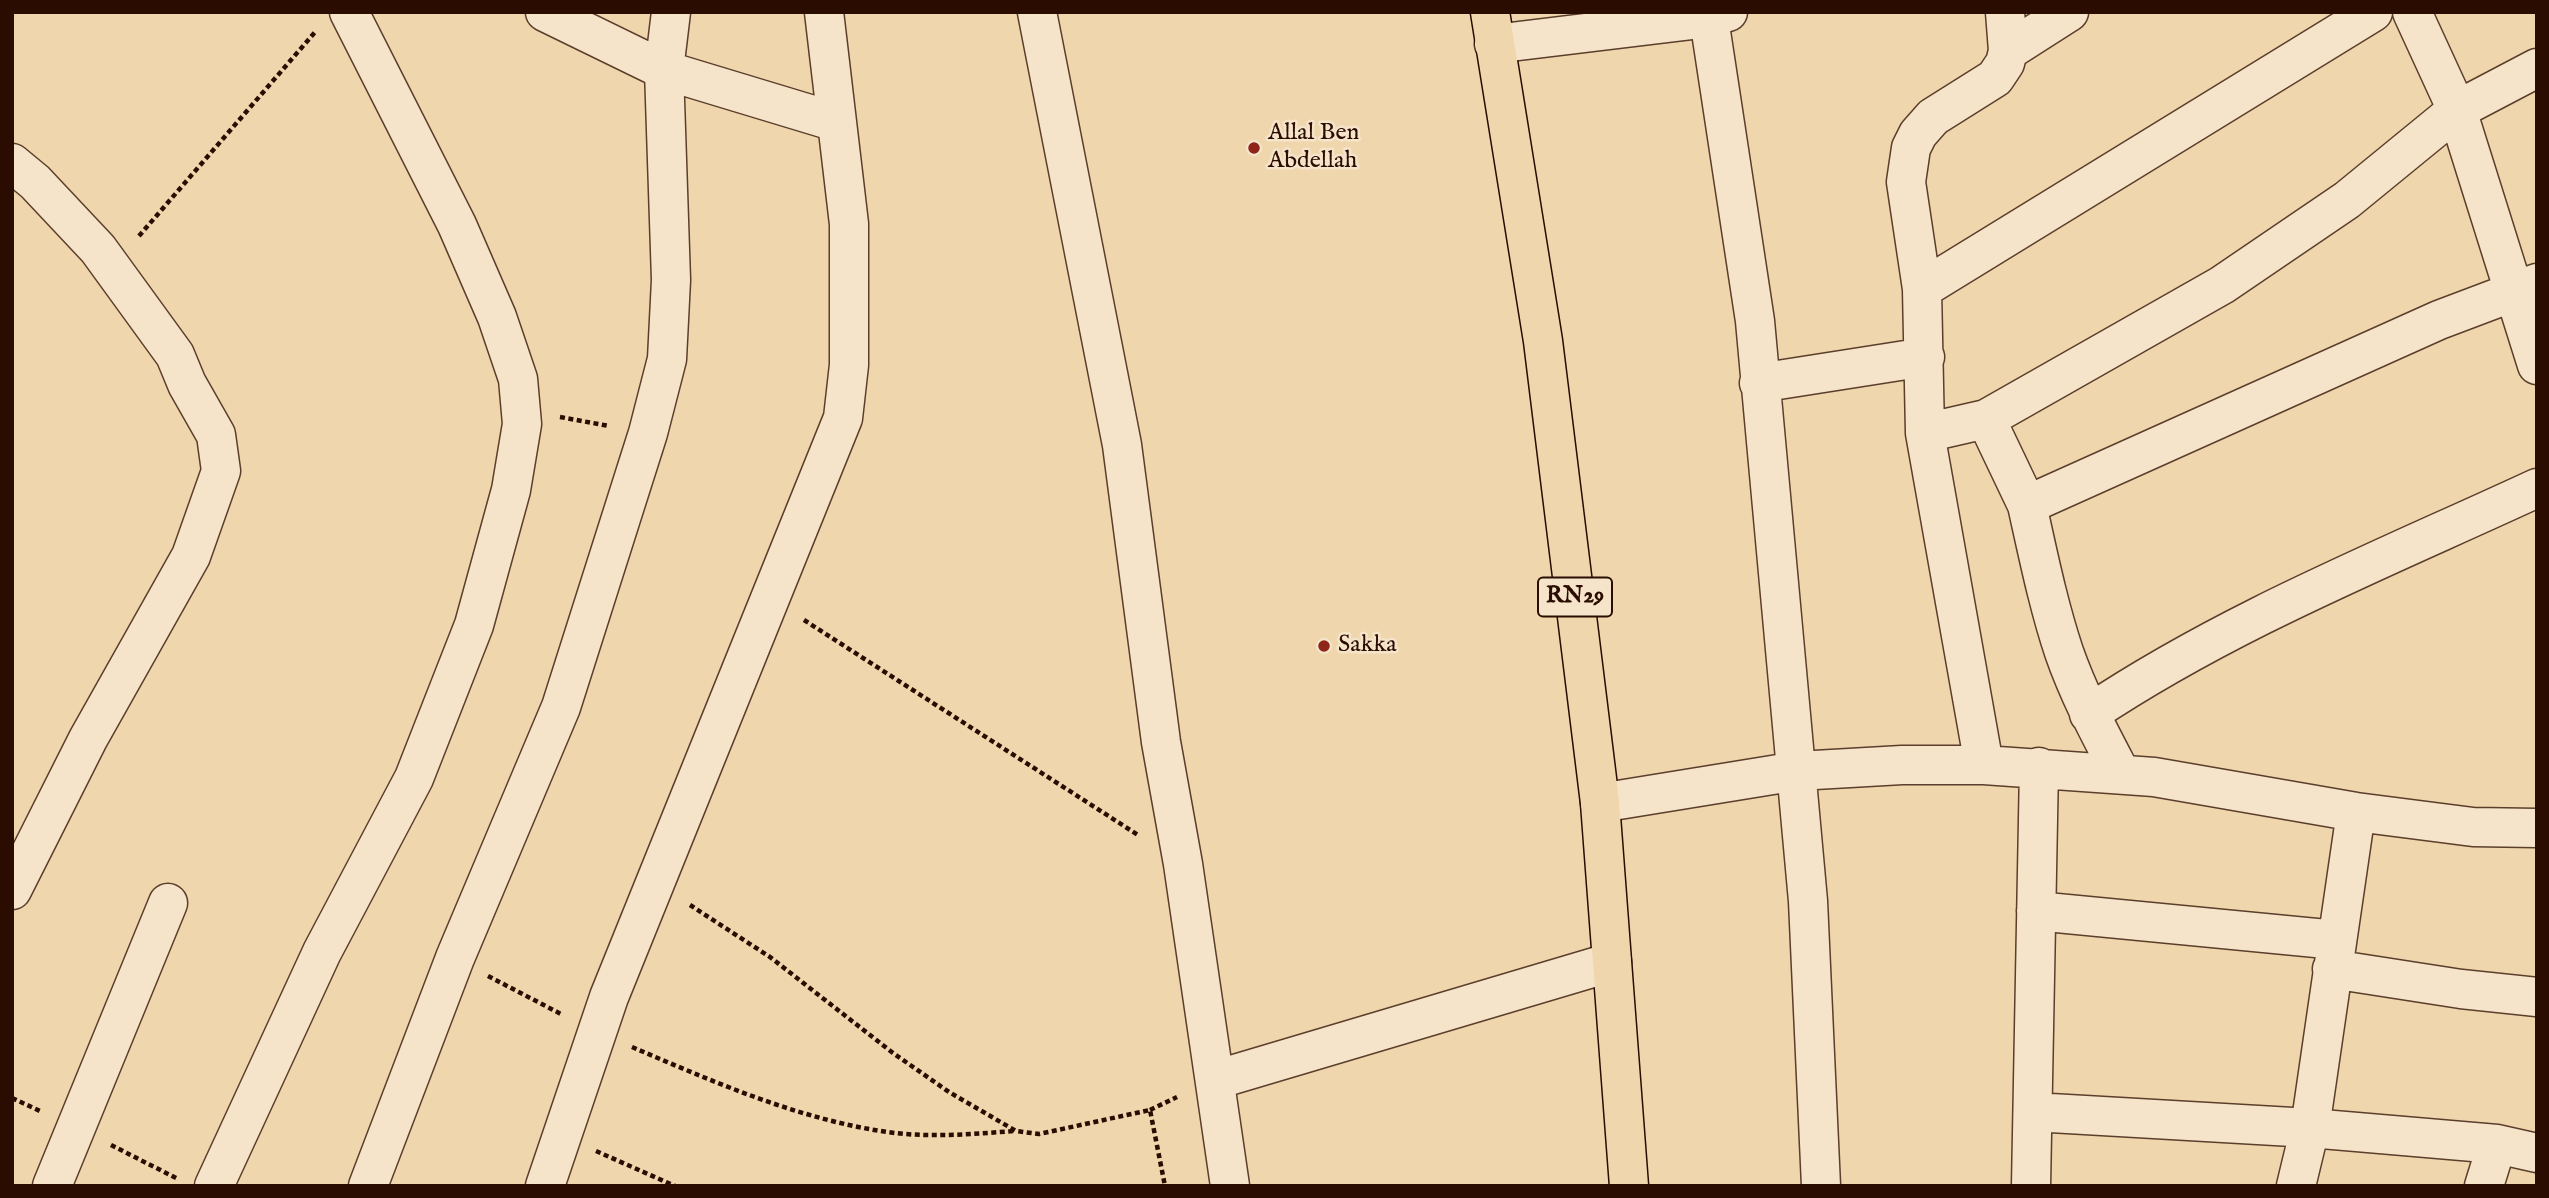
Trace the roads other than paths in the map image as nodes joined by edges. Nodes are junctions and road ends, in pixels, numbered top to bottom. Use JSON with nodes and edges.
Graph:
{"nodes":[{"id":1,"x":545,"y":12,"type":"edge"},
{"id":2,"x":671,"y":12,"type":"edge"},
{"id":3,"x":824,"y":12,"type":"edge"},
{"id":4,"x":1037,"y":12,"type":"edge"},
{"id":5,"x":2005,"y":12,"type":"edge"},
{"id":6,"x":2069,"y":12,"type":"edge"},
{"id":7,"x":2373,"y":12,"type":"edge"},
{"id":8,"x":2412,"y":12,"type":"edge"},
{"id":9,"x":1715,"y":14,"type":"edge"},
{"id":10,"x":337,"y":17,"type":"edge"},
{"id":11,"x":1492,"y":28,"type":"edge"},
{"id":12,"x":2008,"y":51,"type":"junction"},
{"id":13,"x":2537,"y":68,"type":"edge"},
{"id":14,"x":664,"y":70,"type":"junction"},
{"id":15,"x":2457,"y":110,"type":"junction"},
{"id":16,"x":836,"y":122,"type":"junction"},
{"id":17,"x":12,"y":163,"type":"edge"},
{"id":18,"x":2525,"y":288,"type":"edge"},
{"id":19,"x":1922,"y":289,"type":"junction"},
{"id":20,"x":1925,"y":357,"type":"junction"},
{"id":21,"x":2537,"y":365,"type":"edge"},
{"id":22,"x":1759,"y":383,"type":"junction"},
{"id":23,"x":1986,"y":419,"type":"junction"},
{"id":24,"x":1925,"y":433,"type":"junction"},
{"id":25,"x":2537,"y":488,"type":"edge"},
{"id":26,"x":2027,"y":505,"type":"junction"},
{"id":27,"x":2090,"y":714,"type":"junction"},
{"id":28,"x":1984,"y":765,"type":"junction"},
{"id":29,"x":2039,"y":767,"type":"junction"},
{"id":30,"x":1797,"y":771,"type":"junction"},
{"id":31,"x":2122,"y":774,"type":"junction"},
{"id":32,"x":1600,"y":803,"type":"junction"},
{"id":33,"x":2356,"y":812,"type":"junction"},
{"id":34,"x":2537,"y":828,"type":"edge"},
{"id":35,"x":12,"y":890,"type":"edge"},
{"id":36,"x":168,"y":903,"type":"dead end"},
{"id":37,"x":2036,"y":911,"type":"junction"},
{"id":38,"x":2334,"y":954,"type":"junction"},
{"id":39,"x":1612,"y":962,"type":"junction"},
{"id":40,"x":2537,"y":998,"type":"edge"},
{"id":41,"x":1215,"y":1080,"type":"junction"},
{"id":42,"x":2033,"y":1112,"type":"junction"},
{"id":43,"x":2310,"y":1128,"type":"junction"},
{"id":44,"x":2497,"y":1144,"type":"junction"},
{"id":45,"x":2537,"y":1153,"type":"edge"},
{"id":46,"x":52,"y":1186,"type":"edge"},
{"id":47,"x":214,"y":1186,"type":"edge"},
{"id":48,"x":368,"y":1186,"type":"edge"},
{"id":49,"x":545,"y":1186,"type":"edge"},
{"id":50,"x":1230,"y":1186,"type":"edge"},
{"id":51,"x":1629,"y":1186,"type":"edge"},
{"id":52,"x":1821,"y":1186,"type":"edge"},
{"id":53,"x":2031,"y":1186,"type":"edge"},
{"id":54,"x":2297,"y":1186,"type":"edge"},
{"id":55,"x":2484,"y":1186,"type":"edge"}],
"edges":[{"from":1,"to":14,"type":"street"},
{"from":2,"to":14,"type":"street"},
{"from":3,"to":16,"type":"street"},
{"from":4,"to":41,"type":"street"},
{"from":5,"to":12,"type":"street"},
{"from":6,"to":12,"type":"street"},
{"from":7,"to":19,"type":"street"},
{"from":8,"to":15,"type":"street"},
{"from":9,"to":11,"type":"street"},
{"from":9,"to":22,"type":"street"},
{"from":10,"to":47,"type":"street"},
{"from":11,"to":32,"type":"main road","number":"RN29"},
{"from":12,"to":19,"type":"street"},
{"from":13,"to":15,"type":"street"},
{"from":14,"to":16,"type":"street"},
{"from":14,"to":48,"type":"street"},
{"from":15,"to":18,"type":"street"},
{"from":15,"to":23,"type":"street"},
{"from":16,"to":49,"type":"street"},
{"from":17,"to":35,"type":"street"},
{"from":18,"to":21,"type":"street"},
{"from":18,"to":26,"type":"street"},
{"from":19,"to":20,"type":"street"},
{"from":20,"to":22,"type":"street"},
{"from":20,"to":24,"type":"street"},
{"from":22,"to":30,"type":"street"},
{"from":23,"to":24,"type":"street"},
{"from":23,"to":26,"type":"street"},
{"from":24,"to":28,"type":"street"},
{"from":25,"to":27,"type":"street"},
{"from":26,"to":27,"type":"street"},
{"from":27,"to":31,"type":"street"},
{"from":28,"to":29,"type":"street"},
{"from":28,"to":30,"type":"street"},
{"from":29,"to":31,"type":"street"},
{"from":29,"to":37,"type":"street"},
{"from":30,"to":32,"type":"street"},
{"from":30,"to":52,"type":"street"},
{"from":31,"to":33,"type":"street"},
{"from":32,"to":39,"type":"main road","number":"RN29"},
{"from":33,"to":34,"type":"street"},
{"from":33,"to":38,"type":"street"},
{"from":36,"to":46,"type":"street"},
{"from":37,"to":38,"type":"street"},
{"from":37,"to":42,"type":"street"},
{"from":38,"to":40,"type":"street"},
{"from":38,"to":43,"type":"street"},
{"from":39,"to":41,"type":"street"},
{"from":39,"to":51,"type":"main road","number":"RN29"},
{"from":41,"to":50,"type":"street"},
{"from":42,"to":43,"type":"street"},
{"from":42,"to":53,"type":"street"},
{"from":43,"to":44,"type":"street"},
{"from":43,"to":54,"type":"street"},
{"from":44,"to":45,"type":"street"},
{"from":44,"to":55,"type":"street"}]}
